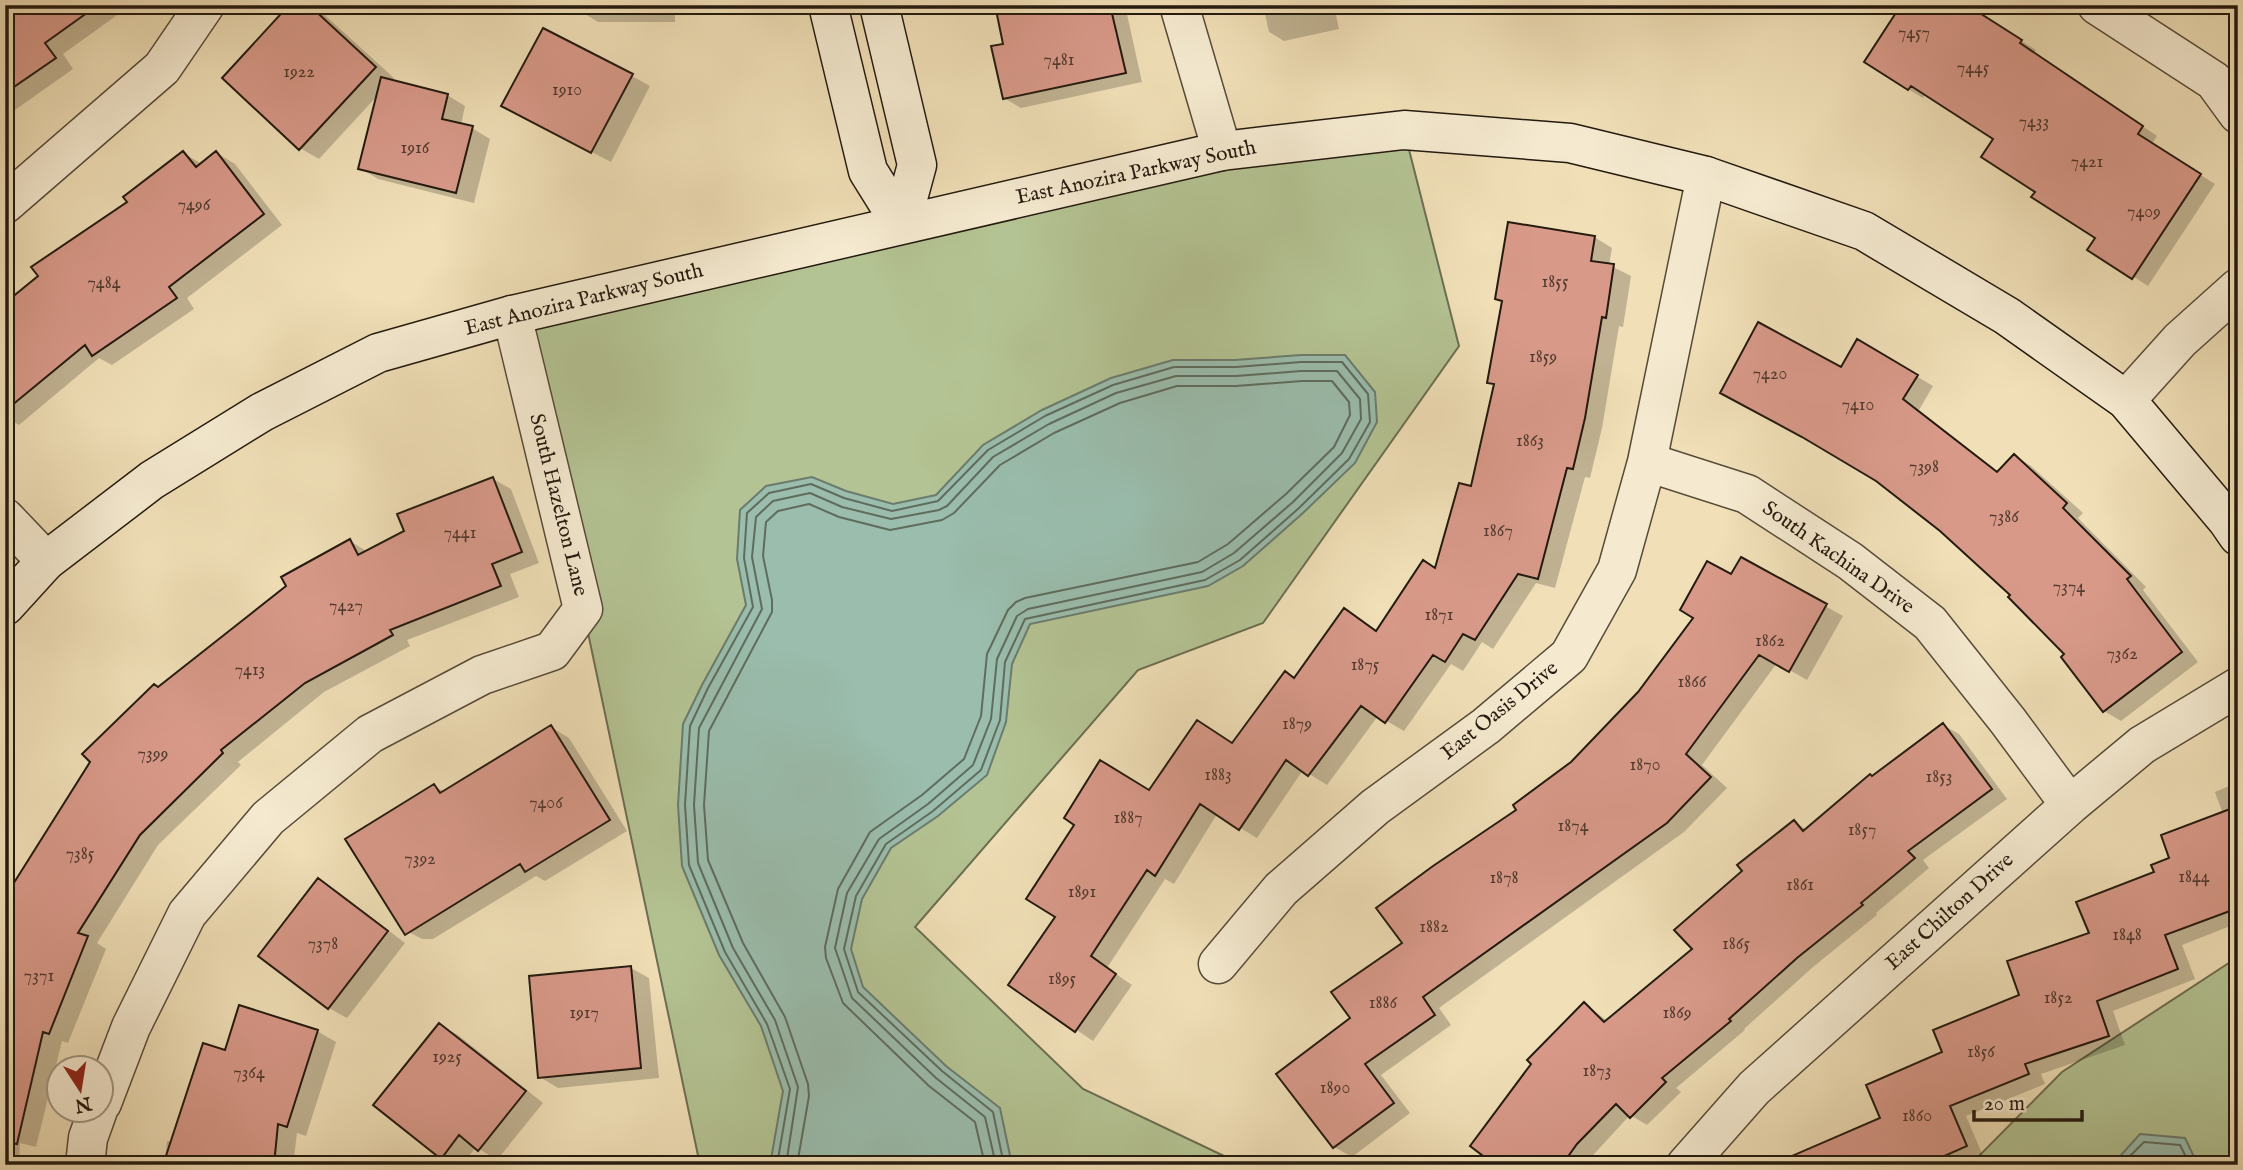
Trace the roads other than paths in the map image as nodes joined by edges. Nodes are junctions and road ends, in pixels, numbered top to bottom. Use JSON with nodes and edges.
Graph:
{"nodes":[{"id":1,"x":205,"y":5,"type":"edge"},
{"id":2,"x":828,"y":5,"type":"edge"},
{"id":3,"x":879,"y":5,"type":"edge"},
{"id":4,"x":1180,"y":5,"type":"edge"},
{"id":5,"x":2097,"y":5,"type":"edge"},
{"id":6,"x":2238,"y":114,"type":"edge"},
{"id":7,"x":1222,"y":151,"type":"junction"},
{"id":8,"x":1706,"y":176,"type":"junction"},
{"id":9,"x":5,"y":204,"type":"edge"},
{"id":10,"x":901,"y":224,"type":"junction"},
{"id":11,"x":2238,"y":288,"type":"edge"},
{"id":12,"x":512,"y":315,"type":"junction"},
{"id":13,"x":2126,"y":400,"type":"junction"},
{"id":14,"x":1647,"y":462,"type":"junction"},
{"id":15,"x":5,"y":518,"type":"edge"},
{"id":16,"x":2238,"y":536,"type":"edge"},
{"id":17,"x":46,"y":561,"type":"junction"},
{"id":18,"x":5,"y":606,"type":"edge"},
{"id":19,"x":2238,"y":687,"type":"edge"},
{"id":20,"x":2070,"y":805,"type":"junction"},
{"id":21,"x":1217,"y":964,"type":"dead end"},
{"id":22,"x":116,"y":1066,"type":"edge"},
{"id":23,"x":94,"y":1124,"type":"edge"},
{"id":24,"x":85,"y":1165,"type":"edge"},
{"id":25,"x":1686,"y":1165,"type":"edge"}],
"edges":[{"from":1,"to":9,"type":"street"},
{"from":2,"to":10,"type":"street"},
{"from":3,"to":10,"type":"street"},
{"from":4,"to":7,"type":"street"},
{"from":5,"to":6,"type":"street"},
{"from":7,"to":8,"type":"street","name":"East Anozira Parkway South"},
{"from":7,"to":10,"type":"street","name":"East Anozira Parkway South"},
{"from":8,"to":13,"type":"street","name":"East Anozira Parkway South"},
{"from":8,"to":14,"type":"street","name":"East Oasis Drive"},
{"from":10,"to":12,"type":"street","name":"East Anozira Parkway South"},
{"from":11,"to":13,"type":"street"},
{"from":12,"to":17,"type":"street","name":"East Anozira Parkway South"},
{"from":12,"to":22,"type":"street","name":"South Hazelton Lane"},
{"from":13,"to":16,"type":"street","name":"East Anozira Parkway South"},
{"from":14,"to":20,"type":"street","name":"South Kachina Drive"},
{"from":14,"to":21,"type":"street","name":"East Oasis Drive"},
{"from":15,"to":17,"type":"street"},
{"from":17,"to":18,"type":"street","name":"East Anozira Parkway South"},
{"from":19,"to":20,"type":"street","name":"East Chilton Drive"},
{"from":20,"to":25,"type":"street","name":"East Chilton Drive"},
{"from":23,"to":24,"type":"street"}]}
